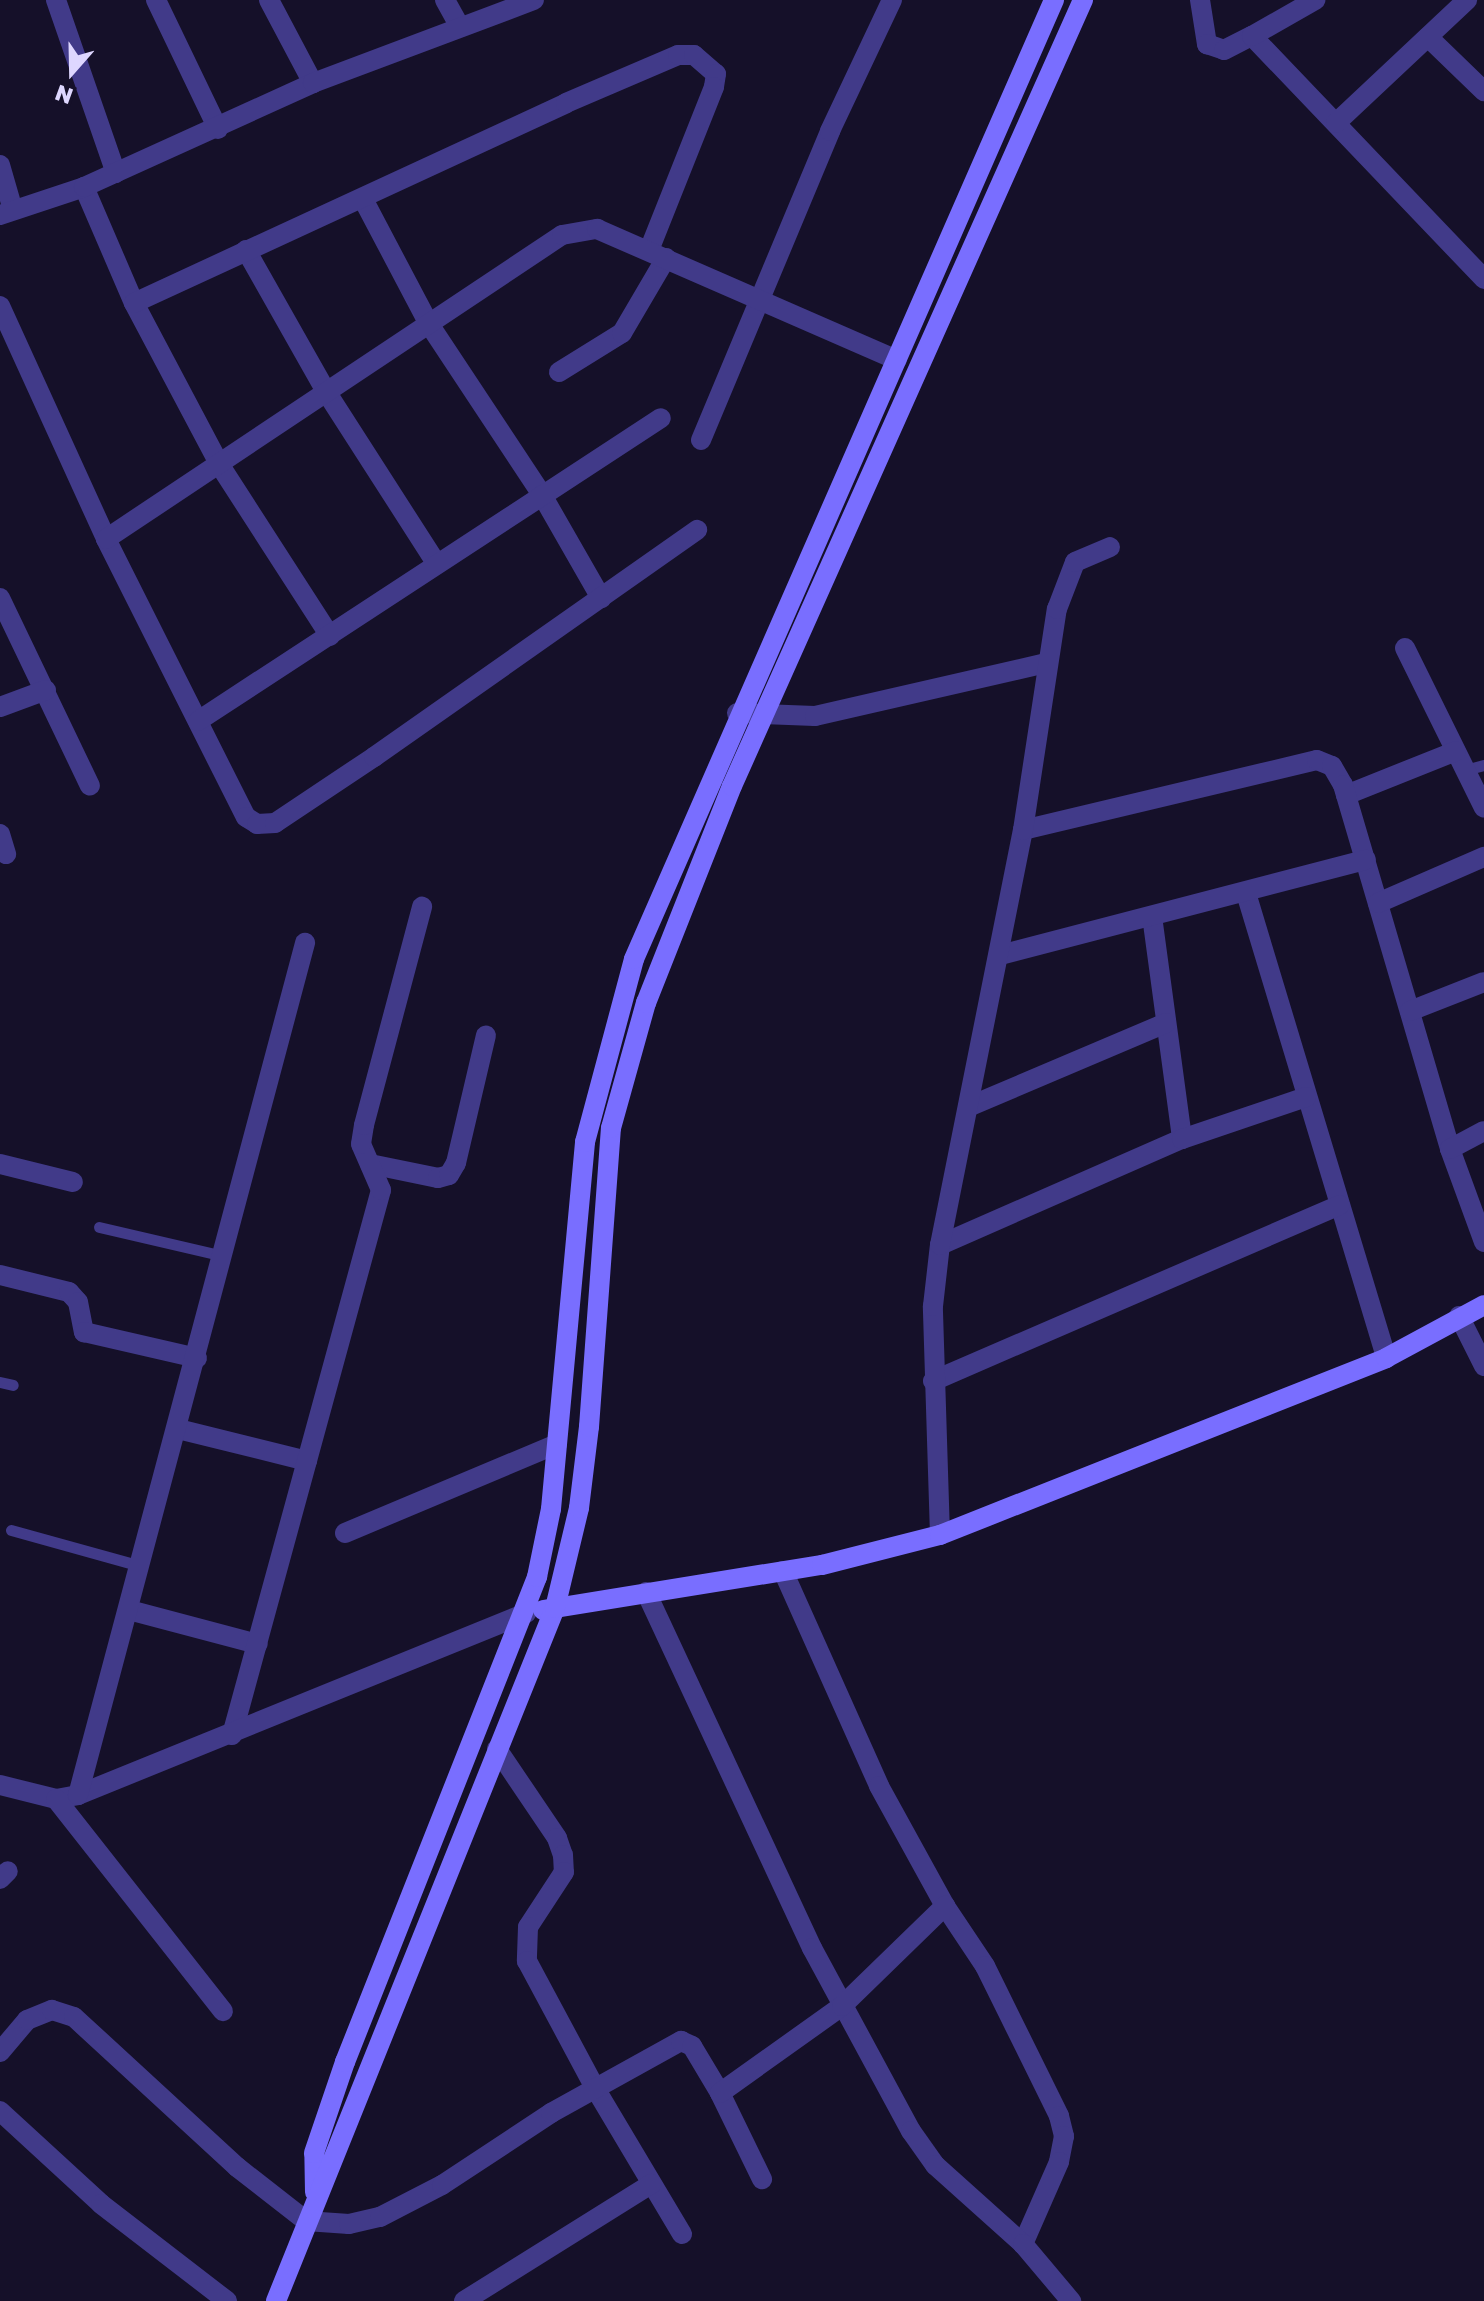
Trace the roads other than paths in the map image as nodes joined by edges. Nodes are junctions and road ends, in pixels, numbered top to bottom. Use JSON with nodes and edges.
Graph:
{"nodes":[{"id":1,"x":56,"y":0,"type":"edge"},
{"id":2,"x":156,"y":0,"type":"edge"},
{"id":3,"x":269,"y":0,"type":"edge"},
{"id":4,"x":445,"y":0,"type":"edge"},
{"id":5,"x":534,"y":0,"type":"edge"},
{"id":6,"x":892,"y":0,"type":"edge"},
{"id":7,"x":1054,"y":0,"type":"edge"},
{"id":8,"x":1083,"y":0,"type":"edge"},
{"id":9,"x":1200,"y":0,"type":"edge"},
{"id":10,"x":1315,"y":0,"type":"edge"},
{"id":11,"x":1467,"y":0,"type":"edge"},
{"id":12,"x":459,"y":25,"type":"junction"},
{"id":13,"x":1252,"y":36,"type":"junction"},
{"id":14,"x":1428,"y":37,"type":"junction"},
{"id":15,"x":313,"y":83,"type":"junction"},
{"id":16,"x":1484,"y":91,"type":"edge"},
{"id":17,"x":1336,"y":123,"type":"junction"},
{"id":18,"x":218,"y":129,"type":"junction"},
{"id":19,"x":0,"y":165,"type":"edge"},
{"id":20,"x":116,"y":173,"type":"junction"},
{"id":21,"x":84,"y":187,"type":"junction"},
{"id":22,"x":363,"y":199,"type":"junction"},
{"id":23,"x":7,"y":212,"type":"edge"},
{"id":24,"x":246,"y":250,"type":"junction"},
{"id":25,"x":658,"y":254,"type":"junction"},
{"id":26,"x":1484,"y":279,"type":"edge"},
{"id":27,"x":759,"y":297,"type":"junction"},
{"id":28,"x":134,"y":303,"type":"junction"},
{"id":29,"x":0,"y":306,"type":"edge"},
{"id":30,"x":429,"y":324,"type":"junction"},
{"id":31,"x":897,"y":360,"type":"junction"},
{"id":32,"x":559,"y":372,"type":"dead end"},
{"id":33,"x":327,"y":393,"type":"junction"},
{"id":34,"x":661,"y":418,"type":"dead end"},
{"id":35,"x":701,"y":440,"type":"dead end"},
{"id":36,"x":221,"y":467,"type":"junction"},
{"id":37,"x":542,"y":495,"type":"junction"},
{"id":38,"x":697,"y":530,"type":"dead end"},
{"id":39,"x":106,"y":539,"type":"junction"},
{"id":40,"x":1110,"y":547,"type":"dead end"},
{"id":41,"x":436,"y":563,"type":"junction"},
{"id":42,"x":601,"y":598,"type":"junction"},
{"id":43,"x":1,"y":601,"type":"edge"},
{"id":44,"x":330,"y":636,"type":"junction"},
{"id":45,"x":1405,"y":648,"type":"dead end"},
{"id":46,"x":1046,"y":663,"type":"junction"},
{"id":47,"x":46,"y":690,"type":"junction"},
{"id":48,"x":0,"y":707,"type":"edge"},
{"id":49,"x":737,"y":713,"type":"junction"},
{"id":50,"x":763,"y":717,"type":"junction"},
{"id":51,"x":198,"y":721,"type":"junction"},
{"id":52,"x":1468,"y":762,"type":"edge"},
{"id":53,"x":90,"y":786,"type":"dead end"},
{"id":54,"x":1346,"y":795,"type":"junction"},
{"id":55,"x":1484,"y":808,"type":"edge"},
{"id":56,"x":1023,"y":830,"type":"junction"},
{"id":57,"x":0,"y":834,"type":"edge"},
{"id":58,"x":6,"y":854,"type":"dead end"},
{"id":59,"x":1484,"y":857,"type":"edge"},
{"id":60,"x":1366,"y":860,"type":"junction"},
{"id":61,"x":1246,"y":893,"type":"junction"},
{"id":62,"x":1378,"y":903,"type":"junction"},
{"id":63,"x":422,"y":907,"type":"dead end"},
{"id":64,"x":1152,"y":916,"type":"junction"},
{"id":65,"x":305,"y":943,"type":"dead end"},
{"id":66,"x":1000,"y":955,"type":"junction"},
{"id":67,"x":1484,"y":982,"type":"edge"},
{"id":68,"x":1410,"y":1011,"type":"junction"},
{"id":69,"x":1166,"y":1023,"type":"junction"},
{"id":70,"x":486,"y":1035,"type":"dead end"},
{"id":71,"x":1306,"y":1097,"type":"junction"},
{"id":72,"x":968,"y":1107,"type":"junction"},
{"id":73,"x":1484,"y":1131,"type":"edge"},
{"id":74,"x":1182,"y":1139,"type":"junction"},
{"id":75,"x":1450,"y":1149,"type":"junction"},
{"id":76,"x":0,"y":1164,"type":"edge"},
{"id":77,"x":370,"y":1164,"type":"junction"},
{"id":78,"x":73,"y":1182,"type":"dead end"},
{"id":79,"x":1339,"y":1205,"type":"junction"},
{"id":80,"x":99,"y":1227,"type":"dead end"},
{"id":81,"x":1484,"y":1242,"type":"edge"},
{"id":82,"x":940,"y":1245,"type":"junction"},
{"id":83,"x":224,"y":1256,"type":"junction"},
{"id":84,"x":0,"y":1275,"type":"edge"},
{"id":85,"x":1484,"y":1305,"type":"edge"},
{"id":86,"x":1459,"y":1316,"type":"junction"},
{"id":87,"x":197,"y":1358,"type":"junction"},
{"id":88,"x":1386,"y":1358,"type":"junction"},
{"id":89,"x":1484,"y":1366,"type":"edge"},
{"id":90,"x":933,"y":1381,"type":"junction"},
{"id":91,"x":0,"y":1382,"type":"edge"},
{"id":92,"x":13,"y":1385,"type":"dead end"},
{"id":93,"x":178,"y":1429,"type":"junction"},
{"id":94,"x":557,"y":1444,"type":"junction"},
{"id":95,"x":307,"y":1461,"type":"junction"},
{"id":96,"x":11,"y":1530,"type":"dead end"},
{"id":97,"x":345,"y":1533,"type":"dead end"},
{"id":98,"x":940,"y":1535,"type":"junction"},
{"id":99,"x":141,"y":1566,"type":"junction"},
{"id":100,"x":783,"y":1571,"type":"junction"},
{"id":101,"x":646,"y":1592,"type":"junction"},
{"id":102,"x":555,"y":1608,"type":"junction"},
{"id":103,"x":129,"y":1610,"type":"junction"},
{"id":104,"x":526,"y":1613,"type":"junction"},
{"id":105,"x":258,"y":1644,"type":"junction"},
{"id":106,"x":232,"y":1735,"type":"junction"},
{"id":107,"x":497,"y":1749,"type":"junction"},
{"id":108,"x":0,"y":1785,"type":"edge"},
{"id":109,"x":78,"y":1795,"type":"junction"},
{"id":110,"x":56,"y":1799,"type":"junction"},
{"id":111,"x":945,"y":1906,"type":"junction"},
{"id":112,"x":842,"y":2006,"type":"junction"},
{"id":113,"x":223,"y":2011,"type":"dead end"},
{"id":114,"x":0,"y":2052,"type":"edge"},
{"id":115,"x":595,"y":2088,"type":"junction"},
{"id":116,"x":720,"y":2093,"type":"junction"},
{"id":117,"x":0,"y":2111,"type":"edge"},
{"id":118,"x":762,"y":2179,"type":"dead end"},
{"id":119,"x":651,"y":2184,"type":"junction"},
{"id":120,"x":315,"y":2196,"type":"junction"},
{"id":121,"x":306,"y":2221,"type":"junction"},
{"id":122,"x":682,"y":2234,"type":"dead end"},
{"id":123,"x":1023,"y":2244,"type":"junction"},
{"id":124,"x":227,"y":2301,"type":"edge"},
{"id":125,"x":276,"y":2301,"type":"edge"},
{"id":126,"x":464,"y":2301,"type":"edge"},
{"id":127,"x":1071,"y":2301,"type":"edge"}],
"edges":[{"from":1,"to":20,"type":"street"},
{"from":2,"to":18,"type":"street"},
{"from":3,"to":15,"type":"street"},
{"from":4,"to":12,"type":"street"},
{"from":5,"to":12,"type":"street"},
{"from":6,"to":27,"type":"street"},
{"from":7,"to":31,"type":"main road"},
{"from":8,"to":50,"type":"main road"},
{"from":9,"to":13,"type":"street"},
{"from":10,"to":13,"type":"street"},
{"from":11,"to":14,"type":"street"},
{"from":12,"to":15,"type":"street"},
{"from":13,"to":17,"type":"street"},
{"from":14,"to":16,"type":"street"},
{"from":14,"to":17,"type":"street"},
{"from":15,"to":18,"type":"street"},
{"from":17,"to":26,"type":"street"},
{"from":18,"to":20,"type":"street"},
{"from":19,"to":23,"type":"street"},
{"from":20,"to":21,"type":"street"},
{"from":21,"to":23,"type":"street"},
{"from":21,"to":28,"type":"street"},
{"from":22,"to":24,"type":"street"},
{"from":22,"to":25,"type":"street"},
{"from":22,"to":30,"type":"street"},
{"from":24,"to":28,"type":"street"},
{"from":24,"to":33,"type":"street"},
{"from":25,"to":27,"type":"street"},
{"from":25,"to":30,"type":"street"},
{"from":25,"to":32,"type":"street"},
{"from":27,"to":31,"type":"street"},
{"from":27,"to":35,"type":"street"},
{"from":28,"to":36,"type":"street"},
{"from":29,"to":39,"type":"street"},
{"from":30,"to":33,"type":"street"},
{"from":30,"to":37,"type":"street"},
{"from":31,"to":49,"type":"main road"},
{"from":33,"to":36,"type":"street"},
{"from":33,"to":41,"type":"street"},
{"from":34,"to":37,"type":"street"},
{"from":36,"to":39,"type":"street"},
{"from":36,"to":44,"type":"street"},
{"from":37,"to":41,"type":"street"},
{"from":37,"to":42,"type":"street"},
{"from":38,"to":42,"type":"street"},
{"from":39,"to":51,"type":"street"},
{"from":40,"to":46,"type":"street"},
{"from":41,"to":44,"type":"street"},
{"from":42,"to":51,"type":"street"},
{"from":43,"to":47,"type":"street"},
{"from":44,"to":51,"type":"street"},
{"from":45,"to":52,"type":"street"},
{"from":46,"to":50,"type":"street"},
{"from":46,"to":56,"type":"street"},
{"from":47,"to":48,"type":"street"},
{"from":47,"to":53,"type":"street"},
{"from":49,"to":50,"type":"street"},
{"from":49,"to":94,"type":"main road"},
{"from":50,"to":102,"type":"main road"},
{"from":52,"to":54,"type":"street"},
{"from":52,"to":55,"type":"street"},
{"from":54,"to":56,"type":"street"},
{"from":54,"to":60,"type":"street"},
{"from":56,"to":66,"type":"street"},
{"from":57,"to":58,"type":"street"},
{"from":59,"to":62,"type":"street"},
{"from":60,"to":61,"type":"street"},
{"from":60,"to":62,"type":"street"},
{"from":61,"to":64,"type":"street"},
{"from":61,"to":71,"type":"street"},
{"from":62,"to":68,"type":"street"},
{"from":63,"to":77,"type":"street"},
{"from":64,"to":66,"type":"street"},
{"from":64,"to":69,"type":"street"},
{"from":65,"to":83,"type":"street"},
{"from":66,"to":72,"type":"street"},
{"from":67,"to":68,"type":"street"},
{"from":68,"to":75,"type":"street"},
{"from":69,"to":72,"type":"street"},
{"from":69,"to":74,"type":"street"},
{"from":70,"to":77,"type":"street"},
{"from":71,"to":74,"type":"street"},
{"from":71,"to":79,"type":"street"},
{"from":72,"to":82,"type":"street"},
{"from":73,"to":75,"type":"street"},
{"from":74,"to":82,"type":"street"},
{"from":75,"to":81,"type":"street"},
{"from":76,"to":78,"type":"street"},
{"from":77,"to":95,"type":"street"},
{"from":79,"to":88,"type":"street"},
{"from":79,"to":90,"type":"street"},
{"from":80,"to":83,"type":"lane"},
{"from":82,"to":90,"type":"street"},
{"from":83,"to":87,"type":"street"},
{"from":84,"to":87,"type":"street"},
{"from":85,"to":86,"type":"main road"},
{"from":86,"to":88,"type":"main road"},
{"from":86,"to":89,"type":"street"},
{"from":87,"to":93,"type":"street"},
{"from":88,"to":98,"type":"main road"},
{"from":90,"to":98,"type":"street"},
{"from":91,"to":92,"type":"lane"},
{"from":93,"to":95,"type":"street"},
{"from":93,"to":99,"type":"street"},
{"from":94,"to":97,"type":"street"},
{"from":94,"to":104,"type":"main road"},
{"from":95,"to":105,"type":"street"},
{"from":96,"to":99,"type":"lane"},
{"from":98,"to":100,"type":"main road"},
{"from":99,"to":103,"type":"street"},
{"from":100,"to":101,"type":"main road"},
{"from":100,"to":111,"type":"street"},
{"from":101,"to":102,"type":"main road"},
{"from":101,"to":112,"type":"street"},
{"from":102,"to":104,"type":"main road"},
{"from":102,"to":107,"type":"main road"},
{"from":103,"to":105,"type":"street"},
{"from":103,"to":109,"type":"street"},
{"from":104,"to":106,"type":"street"},
{"from":104,"to":120,"type":"main road"},
{"from":105,"to":106,"type":"street"},
{"from":106,"to":109,"type":"street"},
{"from":107,"to":115,"type":"street"},
{"from":107,"to":120,"type":"main road"},
{"from":108,"to":110,"type":"street"},
{"from":109,"to":110,"type":"street"},
{"from":110,"to":113,"type":"street"},
{"from":111,"to":112,"type":"street"},
{"from":111,"to":123,"type":"street"},
{"from":112,"to":116,"type":"street"},
{"from":112,"to":123,"type":"street"},
{"from":114,"to":121,"type":"street"},
{"from":115,"to":116,"type":"street"},
{"from":115,"to":119,"type":"street"},
{"from":115,"to":121,"type":"street"},
{"from":116,"to":118,"type":"street"},
{"from":117,"to":124,"type":"street"},
{"from":119,"to":122,"type":"street"},
{"from":119,"to":126,"type":"street"},
{"from":120,"to":121,"type":"main road"},
{"from":121,"to":125,"type":"main road"},
{"from":123,"to":127,"type":"street"}]}
